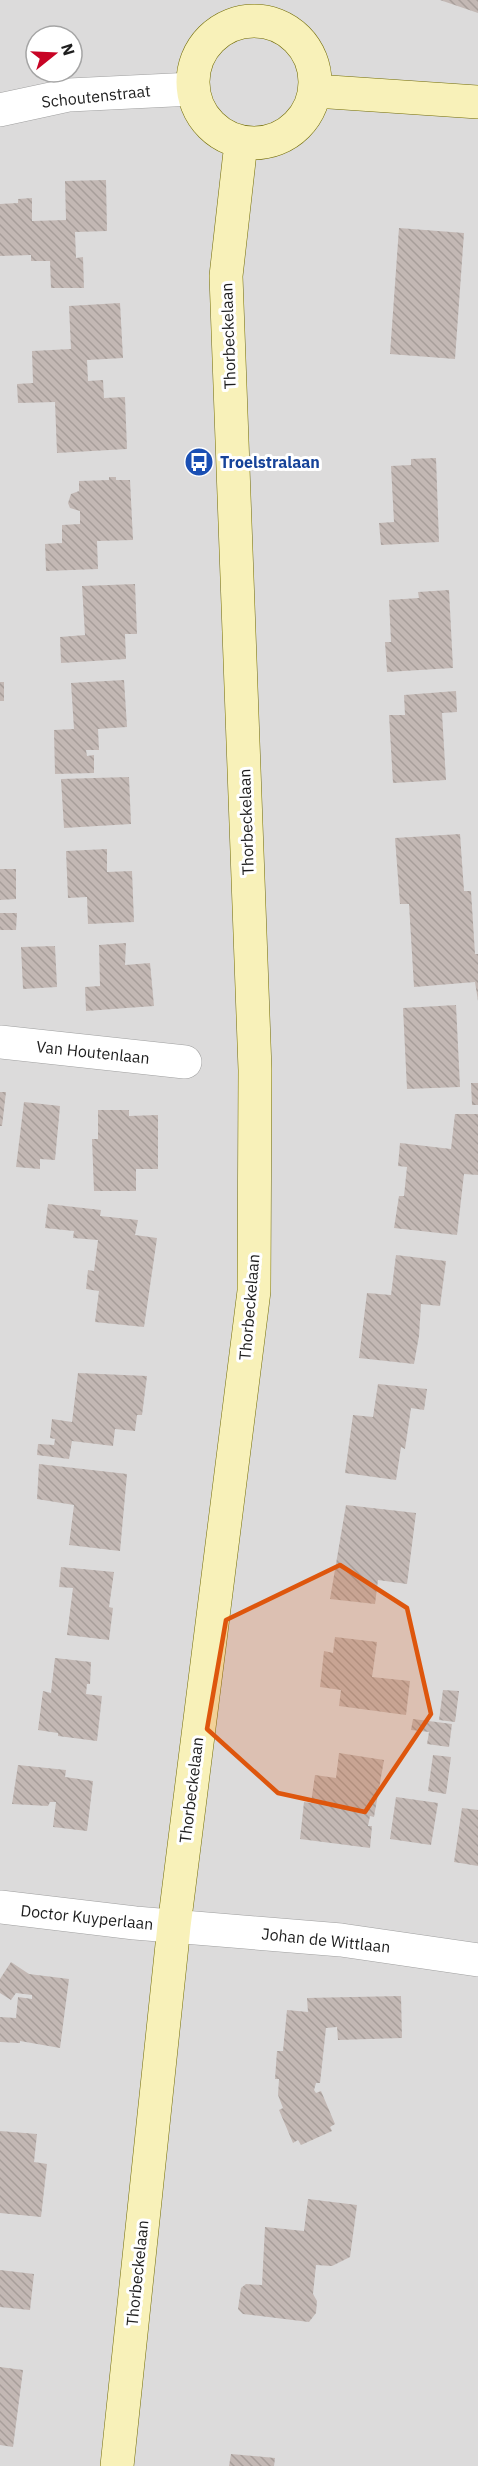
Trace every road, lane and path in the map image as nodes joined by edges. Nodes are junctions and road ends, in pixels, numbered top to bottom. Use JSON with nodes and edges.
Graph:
{"nodes":[{"id":1,"x":261,"y":10,"type":"edge"},
{"id":2,"x":193,"y":89,"type":"junction"},
{"id":3,"x":315,"y":91,"type":"junction"},
{"id":4,"x":478,"y":102,"type":"edge"},
{"id":5,"x":0,"y":110,"type":"edge"},
{"id":6,"x":241,"y":143,"type":"junction"},
{"id":7,"x":0,"y":1042,"type":"edge"},
{"id":8,"x":185,"y":1062,"type":"dead end"},
{"id":9,"x":0,"y":1907,"type":"edge"},
{"id":10,"x":174,"y":1926,"type":"junction"},
{"id":11,"x":478,"y":1959,"type":"edge"},
{"id":12,"x":117,"y":2466,"type":"edge"}],
"edges":[{"from":1,"to":2,"type":"main road"},
{"from":1,"to":3,"type":"main road"},
{"from":2,"to":5,"type":"street","name":"Schoutenstraat"},
{"from":2,"to":6,"type":"main road"},
{"from":3,"to":4,"type":"main road"},
{"from":3,"to":6,"type":"main road"},
{"from":6,"to":10,"type":"main road","name":"Thorbeckelaan"},
{"from":7,"to":8,"type":"street","name":"Van Houtenlaan"},
{"from":9,"to":10,"type":"street","name":"Doctor Kuyperlaan"},
{"from":10,"to":11,"type":"street","name":"Johan de Wittlaan"},
{"from":10,"to":12,"type":"main road","name":"Thorbeckelaan"}]}
